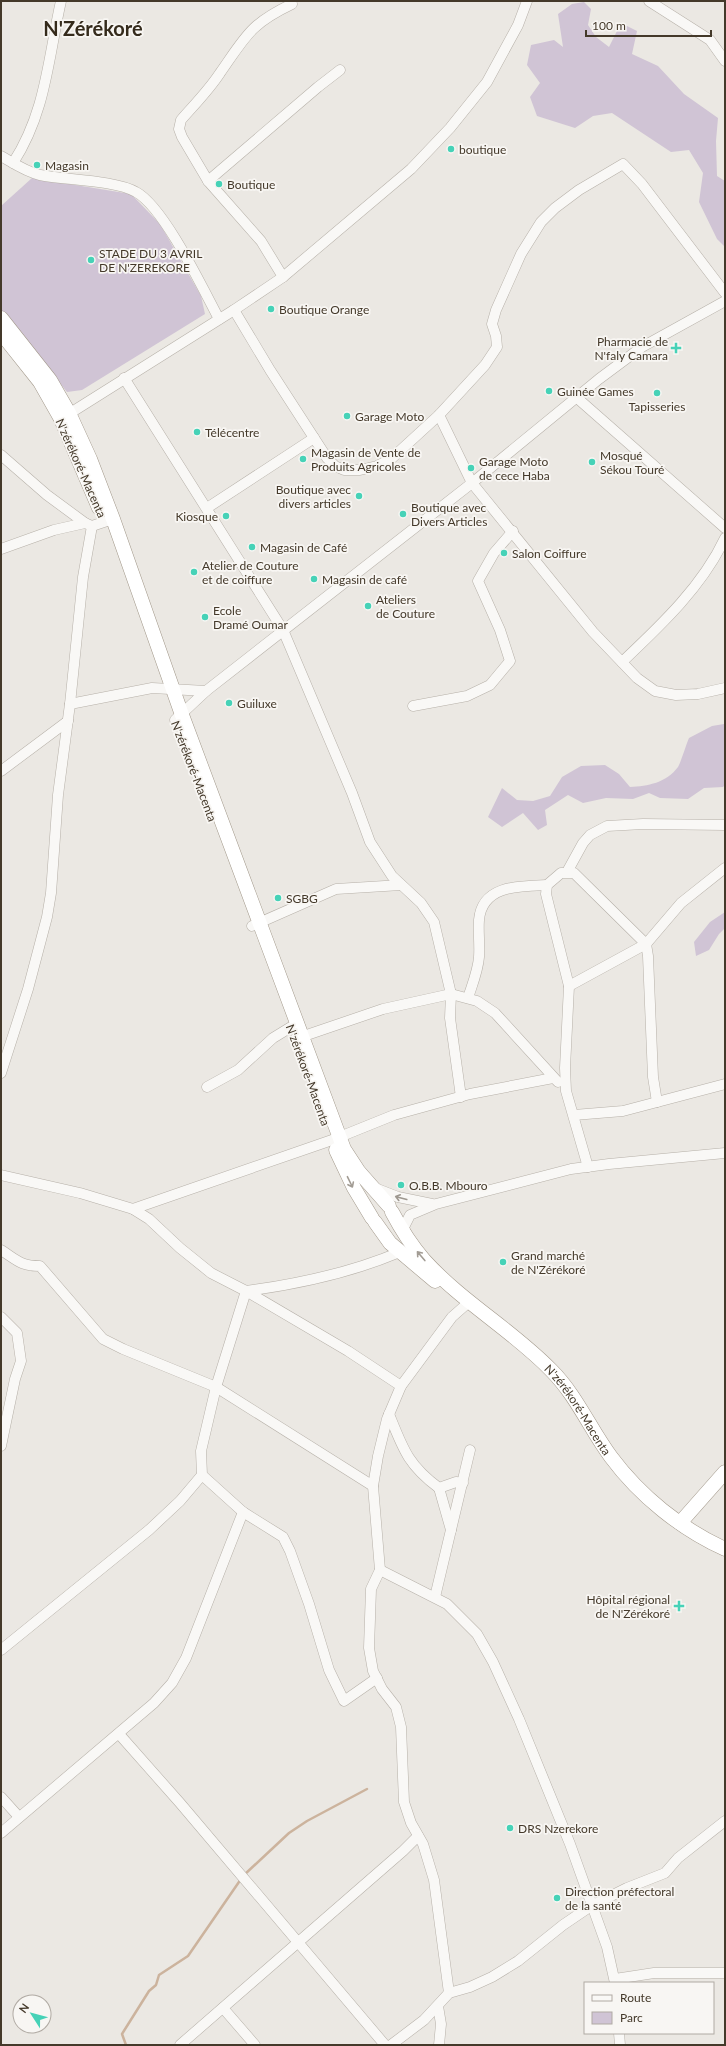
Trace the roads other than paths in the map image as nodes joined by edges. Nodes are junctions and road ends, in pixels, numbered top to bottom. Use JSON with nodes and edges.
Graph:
{"nodes":[{"id":1,"x":61,"y":1,"type":"edge"},
{"id":2,"x":527,"y":1,"type":"edge"},
{"id":3,"x":649,"y":1,"type":"edge"},
{"id":4,"x":292,"y":4,"type":"dead end"},
{"id":5,"x":725,"y":61,"type":"edge"},
{"id":6,"x":340,"y":70,"type":"dead end"},
{"id":7,"x":1,"y":156,"type":"edge"},
{"id":8,"x":13,"y":164,"type":"junction"},
{"id":9,"x":208,"y":181,"type":"junction"},
{"id":10,"x":282,"y":276,"type":"junction"},
{"id":11,"x":725,"y":293,"type":"edge"},
{"id":12,"x":725,"y":301,"type":"edge"},
{"id":13,"x":234,"y":310,"type":"junction"},
{"id":14,"x":1,"y":318,"type":"edge"},
{"id":15,"x":219,"y":319,"type":"junction"},
{"id":16,"x":1,"y":333,"type":"edge"},
{"id":17,"x":124,"y":378,"type":"junction"},
{"id":18,"x":576,"y":396,"type":"junction"},
{"id":19,"x":440,"y":415,"type":"junction"},
{"id":20,"x":65,"y":416,"type":"junction"},
{"id":21,"x":314,"y":438,"type":"junction"},
{"id":22,"x":1,"y":455,"type":"edge"},
{"id":23,"x":472,"y":483,"type":"junction"},
{"id":24,"x":207,"y":508,"type":"junction"},
{"id":25,"x":110,"y":521,"type":"junction"},
{"id":26,"x":88,"y":524,"type":"junction"},
{"id":27,"x":725,"y":528,"type":"edge"},
{"id":28,"x":513,"y":531,"type":"junction"},
{"id":29,"x":725,"y":538,"type":"edge"},
{"id":30,"x":1,"y":549,"type":"edge"},
{"id":31,"x":284,"y":630,"type":"junction"},
{"id":32,"x":622,"y":662,"type":"junction"},
{"id":33,"x":725,"y":688,"type":"edge"},
{"id":34,"x":169,"y":689,"type":"junction"},
{"id":35,"x":206,"y":691,"type":"junction"},
{"id":36,"x":70,"y":704,"type":"junction"},
{"id":37,"x":413,"y":706,"type":"dead end"},
{"id":38,"x":179,"y":717,"type":"junction"},
{"id":39,"x":68,"y":721,"type":"junction"},
{"id":40,"x":1,"y":771,"type":"edge"},
{"id":41,"x":725,"y":825,"type":"edge"},
{"id":42,"x":725,"y":868,"type":"edge"},
{"id":43,"x":568,"y":872,"type":"junction"},
{"id":44,"x":401,"y":885,"type":"junction"},
{"id":45,"x":547,"y":885,"type":"junction"},
{"id":46,"x":256,"y":923,"type":"junction"},
{"id":47,"x":646,"y":944,"type":"junction"},
{"id":48,"x":569,"y":986,"type":"junction"},
{"id":49,"x":451,"y":994,"type":"junction"},
{"id":50,"x":468,"y":998,"type":"junction"},
{"id":51,"x":296,"y":1034,"type":"junction"},
{"id":52,"x":1,"y":1073,"type":"edge"},
{"id":53,"x":553,"y":1078,"type":"junction"},
{"id":54,"x":725,"y":1084,"type":"edge"},
{"id":55,"x":207,"y":1087,"type":"dead end"},
{"id":56,"x":566,"y":1091,"type":"junction"},
{"id":57,"x":461,"y":1097,"type":"junction"},
{"id":58,"x":657,"y":1102,"type":"junction"},
{"id":59,"x":574,"y":1115,"type":"junction"},
{"id":60,"x":335,"y":1138,"type":"junction"},
{"id":61,"x":725,"y":1153,"type":"edge"},
{"id":62,"x":588,"y":1167,"type":"junction"},
{"id":63,"x":1,"y":1175,"type":"edge"},
{"id":64,"x":369,"y":1184,"type":"junction"},
{"id":65,"x":436,"y":1204,"type":"junction"},
{"id":66,"x":133,"y":1209,"type":"junction"},
{"id":67,"x":390,"y":1209,"type":"junction"},
{"id":68,"x":374,"y":1220,"type":"junction"},
{"id":69,"x":407,"y":1239,"type":"junction"},
{"id":70,"x":1,"y":1250,"type":"edge"},
{"id":71,"x":400,"y":1252,"type":"junction"},
{"id":72,"x":246,"y":1291,"type":"junction"},
{"id":73,"x":469,"y":1302,"type":"junction"},
{"id":74,"x":1,"y":1317,"type":"edge"},
{"id":75,"x":401,"y":1386,"type":"junction"},
{"id":76,"x":216,"y":1387,"type":"junction"},
{"id":77,"x":389,"y":1414,"type":"junction"},
{"id":78,"x":1,"y":1446,"type":"edge"},
{"id":79,"x":470,"y":1450,"type":"dead end"},
{"id":80,"x":725,"y":1472,"type":"edge"},
{"id":81,"x":202,"y":1475,"type":"junction"},
{"id":82,"x":464,"y":1483,"type":"junction"},
{"id":83,"x":373,"y":1486,"type":"junction"},
{"id":84,"x":439,"y":1488,"type":"junction"},
{"id":85,"x":243,"y":1512,"type":"junction"},
{"id":86,"x":680,"y":1523,"type":"junction"},
{"id":87,"x":451,"y":1531,"type":"junction"},
{"id":88,"x":725,"y":1550,"type":"edge"},
{"id":89,"x":380,"y":1570,"type":"junction"},
{"id":90,"x":434,"y":1597,"type":"junction"},
{"id":91,"x":1,"y":1650,"type":"edge"},
{"id":92,"x":377,"y":1678,"type":"junction"},
{"id":93,"x":119,"y":1734,"type":"junction"},
{"id":94,"x":1,"y":1797,"type":"edge"},
{"id":95,"x":19,"y":1817,"type":"junction"},
{"id":96,"x":725,"y":1821,"type":"edge"},
{"id":97,"x":1,"y":1833,"type":"edge"},
{"id":98,"x":418,"y":1836,"type":"junction"},
{"id":99,"x":591,"y":1906,"type":"junction"},
{"id":100,"x":298,"y":1941,"type":"junction"},
{"id":101,"x":725,"y":1973,"type":"edge"},
{"id":102,"x":615,"y":1981,"type":"edge"},
{"id":103,"x":449,"y":1993,"type":"junction"},
{"id":104,"x":438,"y":2006,"type":"junction"},
{"id":105,"x":223,"y":2008,"type":"junction"},
{"id":106,"x":619,"y":2034,"type":"edge"},
{"id":107,"x":180,"y":2045,"type":"edge"},
{"id":108,"x":255,"y":2045,"type":"edge"},
{"id":109,"x":385,"y":2045,"type":"edge"},
{"id":110,"x":391,"y":2045,"type":"edge"},
{"id":111,"x":439,"y":2045,"type":"edge"},
{"id":112,"x":620,"y":2045,"type":"edge"}],
"edges":[{"from":1,"to":8,"type":"street"},
{"from":2,"to":10,"type":"street"},
{"from":3,"to":5,"type":"street"},
{"from":4,"to":9,"type":"street"},
{"from":6,"to":9,"type":"street"},
{"from":7,"to":8,"type":"street"},
{"from":8,"to":15,"type":"street"},
{"from":9,"to":10,"type":"street"},
{"from":10,"to":13,"type":"street"},
{"from":11,"to":19,"type":"street"},
{"from":12,"to":18,"type":"street"},
{"from":13,"to":15,"type":"street"},
{"from":13,"to":21,"type":"street"},
{"from":14,"to":20,"type":"highway"},
{"from":15,"to":17,"type":"street"},
{"from":16,"to":20,"type":"highway","name":"N'zérékoré-Macenta"},
{"from":17,"to":20,"type":"street"},
{"from":17,"to":24,"type":"street"},
{"from":18,"to":23,"type":"street"},
{"from":18,"to":27,"type":"street"},
{"from":19,"to":21,"type":"street"},
{"from":19,"to":23,"type":"street"},
{"from":20,"to":25,"type":"highway"},
{"from":21,"to":24,"type":"street"},
{"from":22,"to":26,"type":"street"},
{"from":23,"to":28,"type":"street"},
{"from":23,"to":31,"type":"street"},
{"from":24,"to":31,"type":"street"},
{"from":25,"to":26,"type":"street"},
{"from":25,"to":34,"type":"highway"},
{"from":26,"to":30,"type":"street"},
{"from":26,"to":36,"type":"street"},
{"from":28,"to":32,"type":"street"},
{"from":28,"to":37,"type":"street"},
{"from":29,"to":32,"type":"street"},
{"from":31,"to":35,"type":"street"},
{"from":31,"to":44,"type":"street"},
{"from":32,"to":33,"type":"street"},
{"from":34,"to":35,"type":"street"},
{"from":34,"to":36,"type":"street"},
{"from":34,"to":38,"type":"highway"},
{"from":35,"to":38,"type":"street"},
{"from":36,"to":39,"type":"street"},
{"from":38,"to":46,"type":"highway"},
{"from":39,"to":40,"type":"street"},
{"from":39,"to":52,"type":"street"},
{"from":41,"to":43,"type":"street"},
{"from":42,"to":47,"type":"street"},
{"from":43,"to":45,"type":"street"},
{"from":43,"to":47,"type":"street"},
{"from":44,"to":46,"type":"street"},
{"from":44,"to":49,"type":"street"},
{"from":45,"to":48,"type":"street"},
{"from":45,"to":50,"type":"street"},
{"from":46,"to":51,"type":"highway"},
{"from":47,"to":48,"type":"street"},
{"from":47,"to":58,"type":"street"},
{"from":48,"to":56,"type":"street"},
{"from":49,"to":50,"type":"street"},
{"from":49,"to":51,"type":"street"},
{"from":49,"to":57,"type":"street"},
{"from":50,"to":53,"type":"street"},
{"from":51,"to":55,"type":"street"},
{"from":51,"to":60,"type":"highway"},
{"from":53,"to":56,"type":"street"},
{"from":53,"to":57,"type":"street"},
{"from":54,"to":58,"type":"street"},
{"from":56,"to":59,"type":"street"},
{"from":57,"to":60,"type":"street"},
{"from":58,"to":59,"type":"street"},
{"from":59,"to":62,"type":"street"},
{"from":60,"to":64,"type":"highway"},
{"from":60,"to":66,"type":"street"},
{"from":60,"to":68,"type":"highway","name":"N'zérékoré-Macenta","one_way":true},
{"from":61,"to":62,"type":"street"},
{"from":62,"to":65,"type":"street"},
{"from":63,"to":66,"type":"street"},
{"from":65,"to":64,"type":"street","one_way":true},
{"from":64,"to":67,"type":"highway"},
{"from":65,"to":69,"type":"street"},
{"from":66,"to":72,"type":"street"},
{"from":67,"to":68,"type":"highway"},
{"from":67,"to":69,"type":"highway"},
{"from":68,"to":71,"type":"highway","name":"N'zérékoré-Macenta"},
{"from":73,"to":69,"type":"highway","one_way":true},
{"from":70,"to":76,"type":"street"},
{"from":71,"to":72,"type":"street"},
{"from":71,"to":73,"type":"highway","name":"N'zérékoré-Macenta"},
{"from":72,"to":75,"type":"street"},
{"from":72,"to":76,"type":"street"},
{"from":73,"to":75,"type":"street"},
{"from":73,"to":86,"type":"highway","name":"N'zérékoré-Macenta"},
{"from":74,"to":78,"type":"street"},
{"from":75,"to":77,"type":"street"},
{"from":76,"to":81,"type":"street"},
{"from":76,"to":83,"type":"street"},
{"from":77,"to":83,"type":"street"},
{"from":77,"to":84,"type":"street"},
{"from":79,"to":82,"type":"street"},
{"from":80,"to":86,"type":"highway"},
{"from":81,"to":85,"type":"street"},
{"from":81,"to":91,"type":"street"},
{"from":82,"to":84,"type":"street"},
{"from":82,"to":87,"type":"street"},
{"from":83,"to":89,"type":"street"},
{"from":84,"to":87,"type":"street"},
{"from":85,"to":92,"type":"street"},
{"from":85,"to":93,"type":"street"},
{"from":86,"to":88,"type":"highway","name":"N'zérékoré-Macenta"},
{"from":87,"to":90,"type":"street"},
{"from":89,"to":90,"type":"street"},
{"from":89,"to":92,"type":"street"},
{"from":90,"to":99,"type":"street"},
{"from":92,"to":98,"type":"street"},
{"from":93,"to":95,"type":"street"},
{"from":93,"to":100,"type":"street"},
{"from":94,"to":95,"type":"street"},
{"from":95,"to":97,"type":"street"},
{"from":96,"to":99,"type":"street"},
{"from":98,"to":100,"type":"street"},
{"from":98,"to":103,"type":"street"},
{"from":99,"to":102,"type":"street"},
{"from":99,"to":103,"type":"street"},
{"from":100,"to":105,"type":"street"},
{"from":100,"to":109,"type":"street"},
{"from":101,"to":102,"type":"street"},
{"from":103,"to":104,"type":"street"},
{"from":104,"to":110,"type":"street"},
{"from":104,"to":111,"type":"street"},
{"from":105,"to":107,"type":"street"},
{"from":105,"to":108,"type":"street"},
{"from":106,"to":112,"type":"street"}]}
